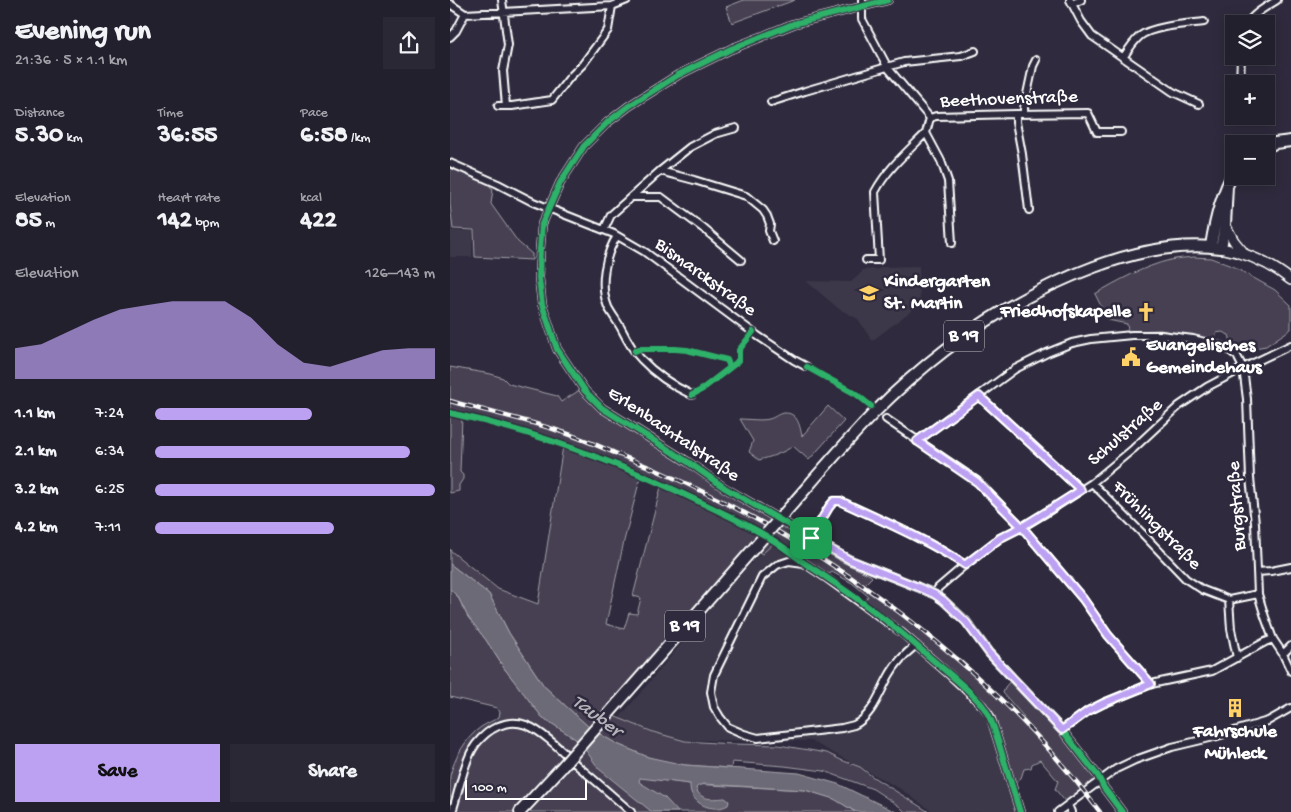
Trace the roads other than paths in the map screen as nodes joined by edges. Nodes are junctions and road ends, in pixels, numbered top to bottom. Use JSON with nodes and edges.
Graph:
{"nodes":[{"id":1,"x":502,"y":0,"type":"edge"},
{"id":2,"x":627,"y":0,"type":"edge"},
{"id":3,"x":888,"y":0,"type":"edge"},
{"id":4,"x":1081,"y":0,"type":"edge"},
{"id":5,"x":1277,"y":0,"type":"edge"},
{"id":6,"x":1071,"y":2,"type":"edge"},
{"id":7,"x":862,"y":3,"type":"edge"},
{"id":8,"x":450,"y":4,"type":"edge"},
{"id":9,"x":612,"y":6,"type":"junction"},
{"id":10,"x":504,"y":12,"type":"junction"},
{"id":11,"x":465,"y":14,"type":"junction"},
{"id":12,"x":1254,"y":15,"type":"edge"},
{"id":13,"x":1204,"y":22,"type":"dead end"},
{"id":14,"x":450,"y":37,"type":"edge"},
{"id":15,"x":975,"y":51,"type":"dead end"},
{"id":16,"x":1123,"y":58,"type":"junction"},
{"id":17,"x":1036,"y":60,"type":"dead end"},
{"id":18,"x":888,"y":68,"type":"junction"},
{"id":19,"x":771,"y":102,"type":"dead end"},
{"id":20,"x":1199,"y":104,"type":"dead end"},
{"id":21,"x":1016,"y":114,"type":"junction"},
{"id":22,"x":1024,"y":114,"type":"junction"},
{"id":23,"x":930,"y":118,"type":"junction"},
{"id":24,"x":736,"y":128,"type":"dead end"},
{"id":25,"x":1121,"y":132,"type":"dead end"},
{"id":26,"x":926,"y":133,"type":"junction"},
{"id":27,"x":1291,"y":141,"type":"edge"},
{"id":28,"x":1275,"y":143,"type":"edge"},
{"id":29,"x":450,"y":163,"type":"edge"},
{"id":30,"x":660,"y":171,"type":"junction"},
{"id":31,"x":1227,"y":186,"type":"joint"},
{"id":32,"x":632,"y":197,"type":"junction"},
{"id":33,"x":549,"y":209,"type":"junction"},
{"id":34,"x":1028,"y":210,"type":"dead end"},
{"id":35,"x":1225,"y":225,"type":"junction"},
{"id":36,"x":604,"y":230,"type":"junction"},
{"id":37,"x":617,"y":236,"type":"junction"},
{"id":38,"x":773,"y":241,"type":"dead end"},
{"id":39,"x":952,"y":242,"type":"dead end"},
{"id":40,"x":1216,"y":247,"type":"junction"},
{"id":41,"x":1246,"y":254,"type":"junction"},
{"id":42,"x":741,"y":260,"type":"dead end"},
{"id":43,"x":866,"y":260,"type":"dead end"},
{"id":44,"x":1291,"y":280,"type":"edge"},
{"id":45,"x":1290,"y":347,"type":"edge"},
{"id":46,"x":807,"y":366,"type":"dead end"},
{"id":47,"x":1243,"y":368,"type":"junction"},
{"id":48,"x":692,"y":395,"type":"dead end"},
{"id":49,"x":979,"y":396,"type":"junction"},
{"id":50,"x":886,"y":419,"type":"dead end"},
{"id":51,"x":917,"y":441,"type":"junction"},
{"id":52,"x":1092,"y":483,"type":"junction"},
{"id":53,"x":1081,"y":490,"type":"junction"},
{"id":54,"x":1022,"y":527,"type":"junction"},
{"id":55,"x":811,"y":538,"type":"junction"},
{"id":56,"x":965,"y":565,"type":"junction"},
{"id":57,"x":1291,"y":567,"type":"edge"},
{"id":58,"x":1257,"y":572,"type":"junction"},
{"id":59,"x":934,"y":594,"type":"junction"},
{"id":60,"x":1258,"y":594,"type":"junction"},
{"id":61,"x":1229,"y":600,"type":"junction"},
{"id":62,"x":1274,"y":639,"type":"junction"},
{"id":63,"x":916,"y":645,"type":"junction"},
{"id":64,"x":1291,"y":646,"type":"edge"},
{"id":65,"x":1283,"y":654,"type":"junction"},
{"id":66,"x":1237,"y":658,"type":"junction"},
{"id":67,"x":1291,"y":671,"type":"edge"},
{"id":68,"x":1151,"y":684,"type":"junction"},
{"id":69,"x":1291,"y":708,"type":"edge"},
{"id":70,"x":1062,"y":730,"type":"junction"},
{"id":71,"x":1100,"y":780,"type":"junction"},
{"id":72,"x":1068,"y":805,"type":"junction"},
{"id":73,"x":452,"y":812,"type":"edge"},
{"id":74,"x":520,"y":812,"type":"edge"},
{"id":75,"x":631,"y":812,"type":"edge"},
{"id":76,"x":1020,"y":812,"type":"edge"},
{"id":77,"x":1058,"y":812,"type":"edge"},
{"id":78,"x":1071,"y":812,"type":"edge"},
{"id":79,"x":1122,"y":812,"type":"edge"}],
"edges":[{"from":1,"to":10,"type":"street"},
{"from":2,"to":9,"type":"street"},
{"from":3,"to":7,"type":"street","name":"Erlenbachtalstraße"},
{"from":4,"to":6,"type":"street"},
{"from":5,"to":12,"type":"street"},
{"from":6,"to":16,"type":"street"},
{"from":7,"to":18,"type":"street","name":"Beethovenstraße"},
{"from":7,"to":33,"type":"street","name":"Erlenbachtalstraße"},
{"from":8,"to":11,"type":"street"},
{"from":9,"to":10,"type":"street"},
{"from":9,"to":10,"type":"street"},
{"from":10,"to":11,"type":"street"},
{"from":11,"to":14,"type":"street"},
{"from":13,"to":16,"type":"street"},
{"from":15,"to":18,"type":"street"},
{"from":16,"to":20,"type":"street"},
{"from":17,"to":22,"type":"street"},
{"from":18,"to":19,"type":"street"},
{"from":18,"to":23,"type":"street","name":"Beethovenstraße"},
{"from":21,"to":22,"type":"street","name":"Beethovenstraße"},
{"from":21,"to":23,"type":"street","name":"Beethovenstraße"},
{"from":21,"to":34,"type":"street"},
{"from":22,"to":25,"type":"street","name":"Beethovenstraße"},
{"from":23,"to":26,"type":"street"},
{"from":24,"to":30,"type":"street"},
{"from":26,"to":39,"type":"street"},
{"from":26,"to":43,"type":"street"},
{"from":27,"to":28,"type":"main road"},
{"from":29,"to":33,"type":"street"},
{"from":30,"to":32,"type":"street"},
{"from":30,"to":38,"type":"street"},
{"from":31,"to":35,"type":"main road"},
{"from":31,"to":40,"type":"main road"},
{"from":32,"to":36,"type":"street"},
{"from":32,"to":42,"type":"street"},
{"from":33,"to":36,"type":"street","name":"Bismarckstraße"},
{"from":33,"to":55,"type":"street","name":"Erlenbachtalstraße"},
{"from":35,"to":40,"type":"main road"},
{"from":35,"to":41,"type":"main road"},
{"from":36,"to":37,"type":"street","name":"Bismarckstraße"},
{"from":37,"to":46,"type":"street","name":"Bismarckstraße"},
{"from":37,"to":48,"type":"street"},
{"from":40,"to":41,"type":"main road"},
{"from":40,"to":74,"type":"main road","number":"B 19","bridge":true},
{"from":41,"to":44,"type":"main road"},
{"from":45,"to":47,"type":"street","name":"Schulstraße"},
{"from":47,"to":49,"type":"street"},
{"from":47,"to":52,"type":"street","name":"Schulstraße"},
{"from":47,"to":58,"type":"street","name":"Burgstraße"},
{"from":49,"to":51,"type":"street"},
{"from":49,"to":53,"type":"street","name":"Frühlingstraße"},
{"from":50,"to":51,"type":"street"},
{"from":51,"to":54,"type":"street"},
{"from":52,"to":53,"type":"street","name":"Schulstraße"},
{"from":52,"to":61,"type":"street","name":"Frühlingstraße"},
{"from":53,"to":54,"type":"street","name":"Schulstraße"},
{"from":54,"to":56,"type":"street","name":"Schulstraße"},
{"from":54,"to":68,"type":"street"},
{"from":55,"to":56,"type":"street"},
{"from":55,"to":59,"type":"street","name":"Erlenbachtalstraße"},
{"from":56,"to":59,"type":"street","name":"Schulstraße"},
{"from":57,"to":58,"type":"street"},
{"from":58,"to":60,"type":"street","name":"Burgstraße"},
{"from":59,"to":70,"type":"street","name":"Erlenbachtalstraße"},
{"from":60,"to":61,"type":"street"},
{"from":60,"to":62,"type":"street","name":"Burgstraße"},
{"from":61,"to":66,"type":"street"},
{"from":62,"to":65,"type":"street","name":"Burgstraße"},
{"from":62,"to":66,"type":"street"},
{"from":63,"to":63,"type":"street"},
{"from":63,"to":76,"type":"street"},
{"from":64,"to":65,"type":"street"},
{"from":65,"to":67,"type":"street","name":"Burgstraße"},
{"from":66,"to":68,"type":"street"},
{"from":68,"to":70,"type":"street"},
{"from":69,"to":71,"type":"street"},
{"from":70,"to":71,"type":"street","name":"Erlenbachtalstraße"},
{"from":71,"to":72,"type":"street"},
{"from":71,"to":79,"type":"street","name":"Erlenbachtalstraße"},
{"from":72,"to":77,"type":"street"},
{"from":72,"to":78,"type":"street"},
{"from":73,"to":75,"type":"street"}]}
